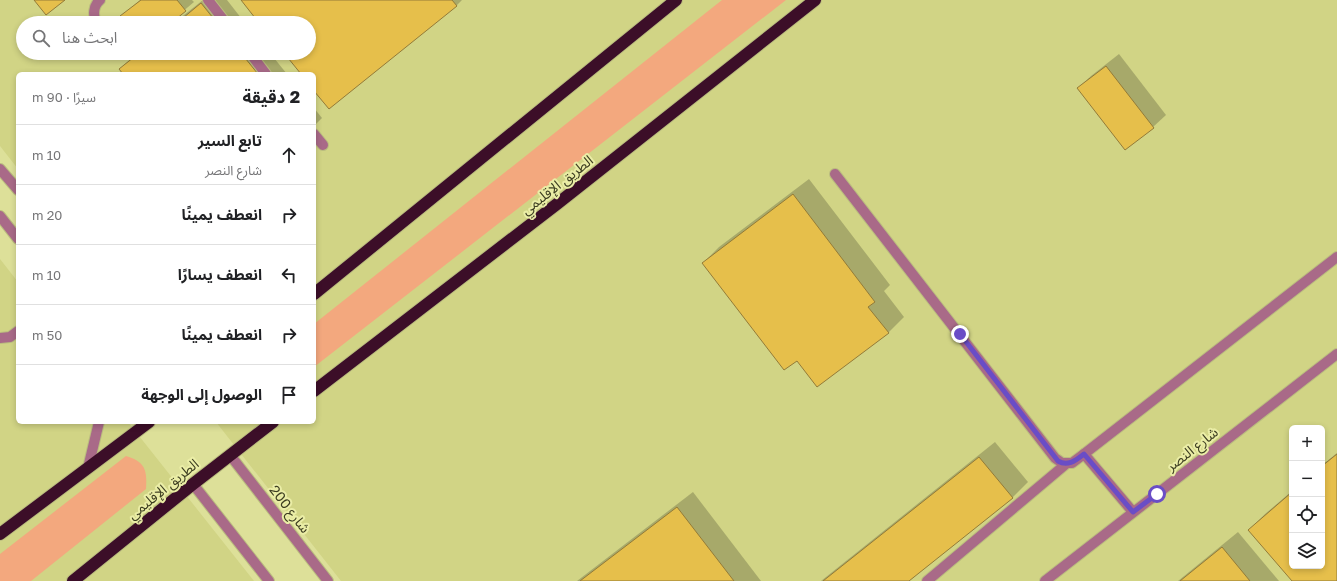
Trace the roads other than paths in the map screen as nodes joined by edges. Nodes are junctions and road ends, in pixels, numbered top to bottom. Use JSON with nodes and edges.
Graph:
{"nodes":[{"id":1,"x":100,"y":0,"type":"edge"},
{"id":2,"x":208,"y":0,"type":"edge"},
{"id":3,"x":676,"y":0,"type":"edge"},
{"id":4,"x":815,"y":0,"type":"edge"},
{"id":5,"x":94,"y":16,"type":"edge"},
{"id":6,"x":221,"y":16,"type":"edge"},
{"id":7,"x":255,"y":60,"type":"edge"},
{"id":8,"x":264,"y":72,"type":"edge"},
{"id":9,"x":316,"y":136,"type":"edge"},
{"id":10,"x":323,"y":145,"type":"dead end"},
{"id":11,"x":0,"y":169,"type":"edge"},
{"id":12,"x":836,"y":174,"type":"dead end"},
{"id":13,"x":16,"y":188,"type":"edge"},
{"id":14,"x":0,"y":216,"type":"edge"},
{"id":15,"x":16,"y":236,"type":"edge"},
{"id":16,"x":1337,"y":257,"type":"edge"},
{"id":17,"x":316,"y":292,"type":"edge"},
{"id":18,"x":16,"y":333,"type":"edge"},
{"id":19,"x":0,"y":338,"type":"edge"},
{"id":20,"x":1337,"y":354,"type":"edge"},
{"id":21,"x":316,"y":389,"type":"edge"},
{"id":22,"x":99,"y":424,"type":"edge"},
{"id":23,"x":146,"y":424,"type":"edge"},
{"id":24,"x":270,"y":424,"type":"edge"},
{"id":25,"x":1084,"y":454,"type":"junction"},
{"id":26,"x":230,"y":455,"type":"junction"},
{"id":27,"x":1066,"y":464,"type":"junction"},
{"id":28,"x":88,"y":468,"type":"junction"},
{"id":29,"x":193,"y":484,"type":"junction"},
{"id":30,"x":1133,"y":512,"type":"junction"},
{"id":31,"x":0,"y":534,"type":"edge"},
{"id":32,"x":73,"y":581,"type":"edge"},
{"id":33,"x":269,"y":581,"type":"edge"},
{"id":34,"x":328,"y":581,"type":"edge"},
{"id":35,"x":927,"y":581,"type":"edge"},
{"id":36,"x":1045,"y":581,"type":"edge"}],
"edges":[{"from":1,"to":5,"type":"street"},
{"from":2,"to":6,"type":"street"},
{"from":3,"to":17,"type":"highway"},
{"from":4,"to":21,"type":"highway","name":"الطريق الإقليمي"},
{"from":7,"to":8,"type":"street"},
{"from":9,"to":10,"type":"street"},
{"from":11,"to":13,"type":"street"},
{"from":12,"to":27,"type":"street"},
{"from":14,"to":15,"type":"street"},
{"from":16,"to":25,"type":"street"},
{"from":18,"to":19,"type":"street"},
{"from":20,"to":30,"type":"street","name":"شارع النصر"},
{"from":22,"to":28,"type":"street"},
{"from":23,"to":28,"type":"highway"},
{"from":24,"to":26,"type":"highway","name":"الطريق الإقليمي"},
{"from":25,"to":27,"type":"street"},
{"from":25,"to":30,"type":"street"},
{"from":26,"to":29,"type":"highway","name":"الطريق الإقليمي"},
{"from":26,"to":34,"type":"street","name":"شارع 200"},
{"from":27,"to":35,"type":"street"},
{"from":28,"to":31,"type":"highway"},
{"from":29,"to":32,"type":"highway","name":"الطريق الإقليمي"},
{"from":29,"to":33,"type":"street"},
{"from":30,"to":36,"type":"street","name":"شارع النصر"}]}
